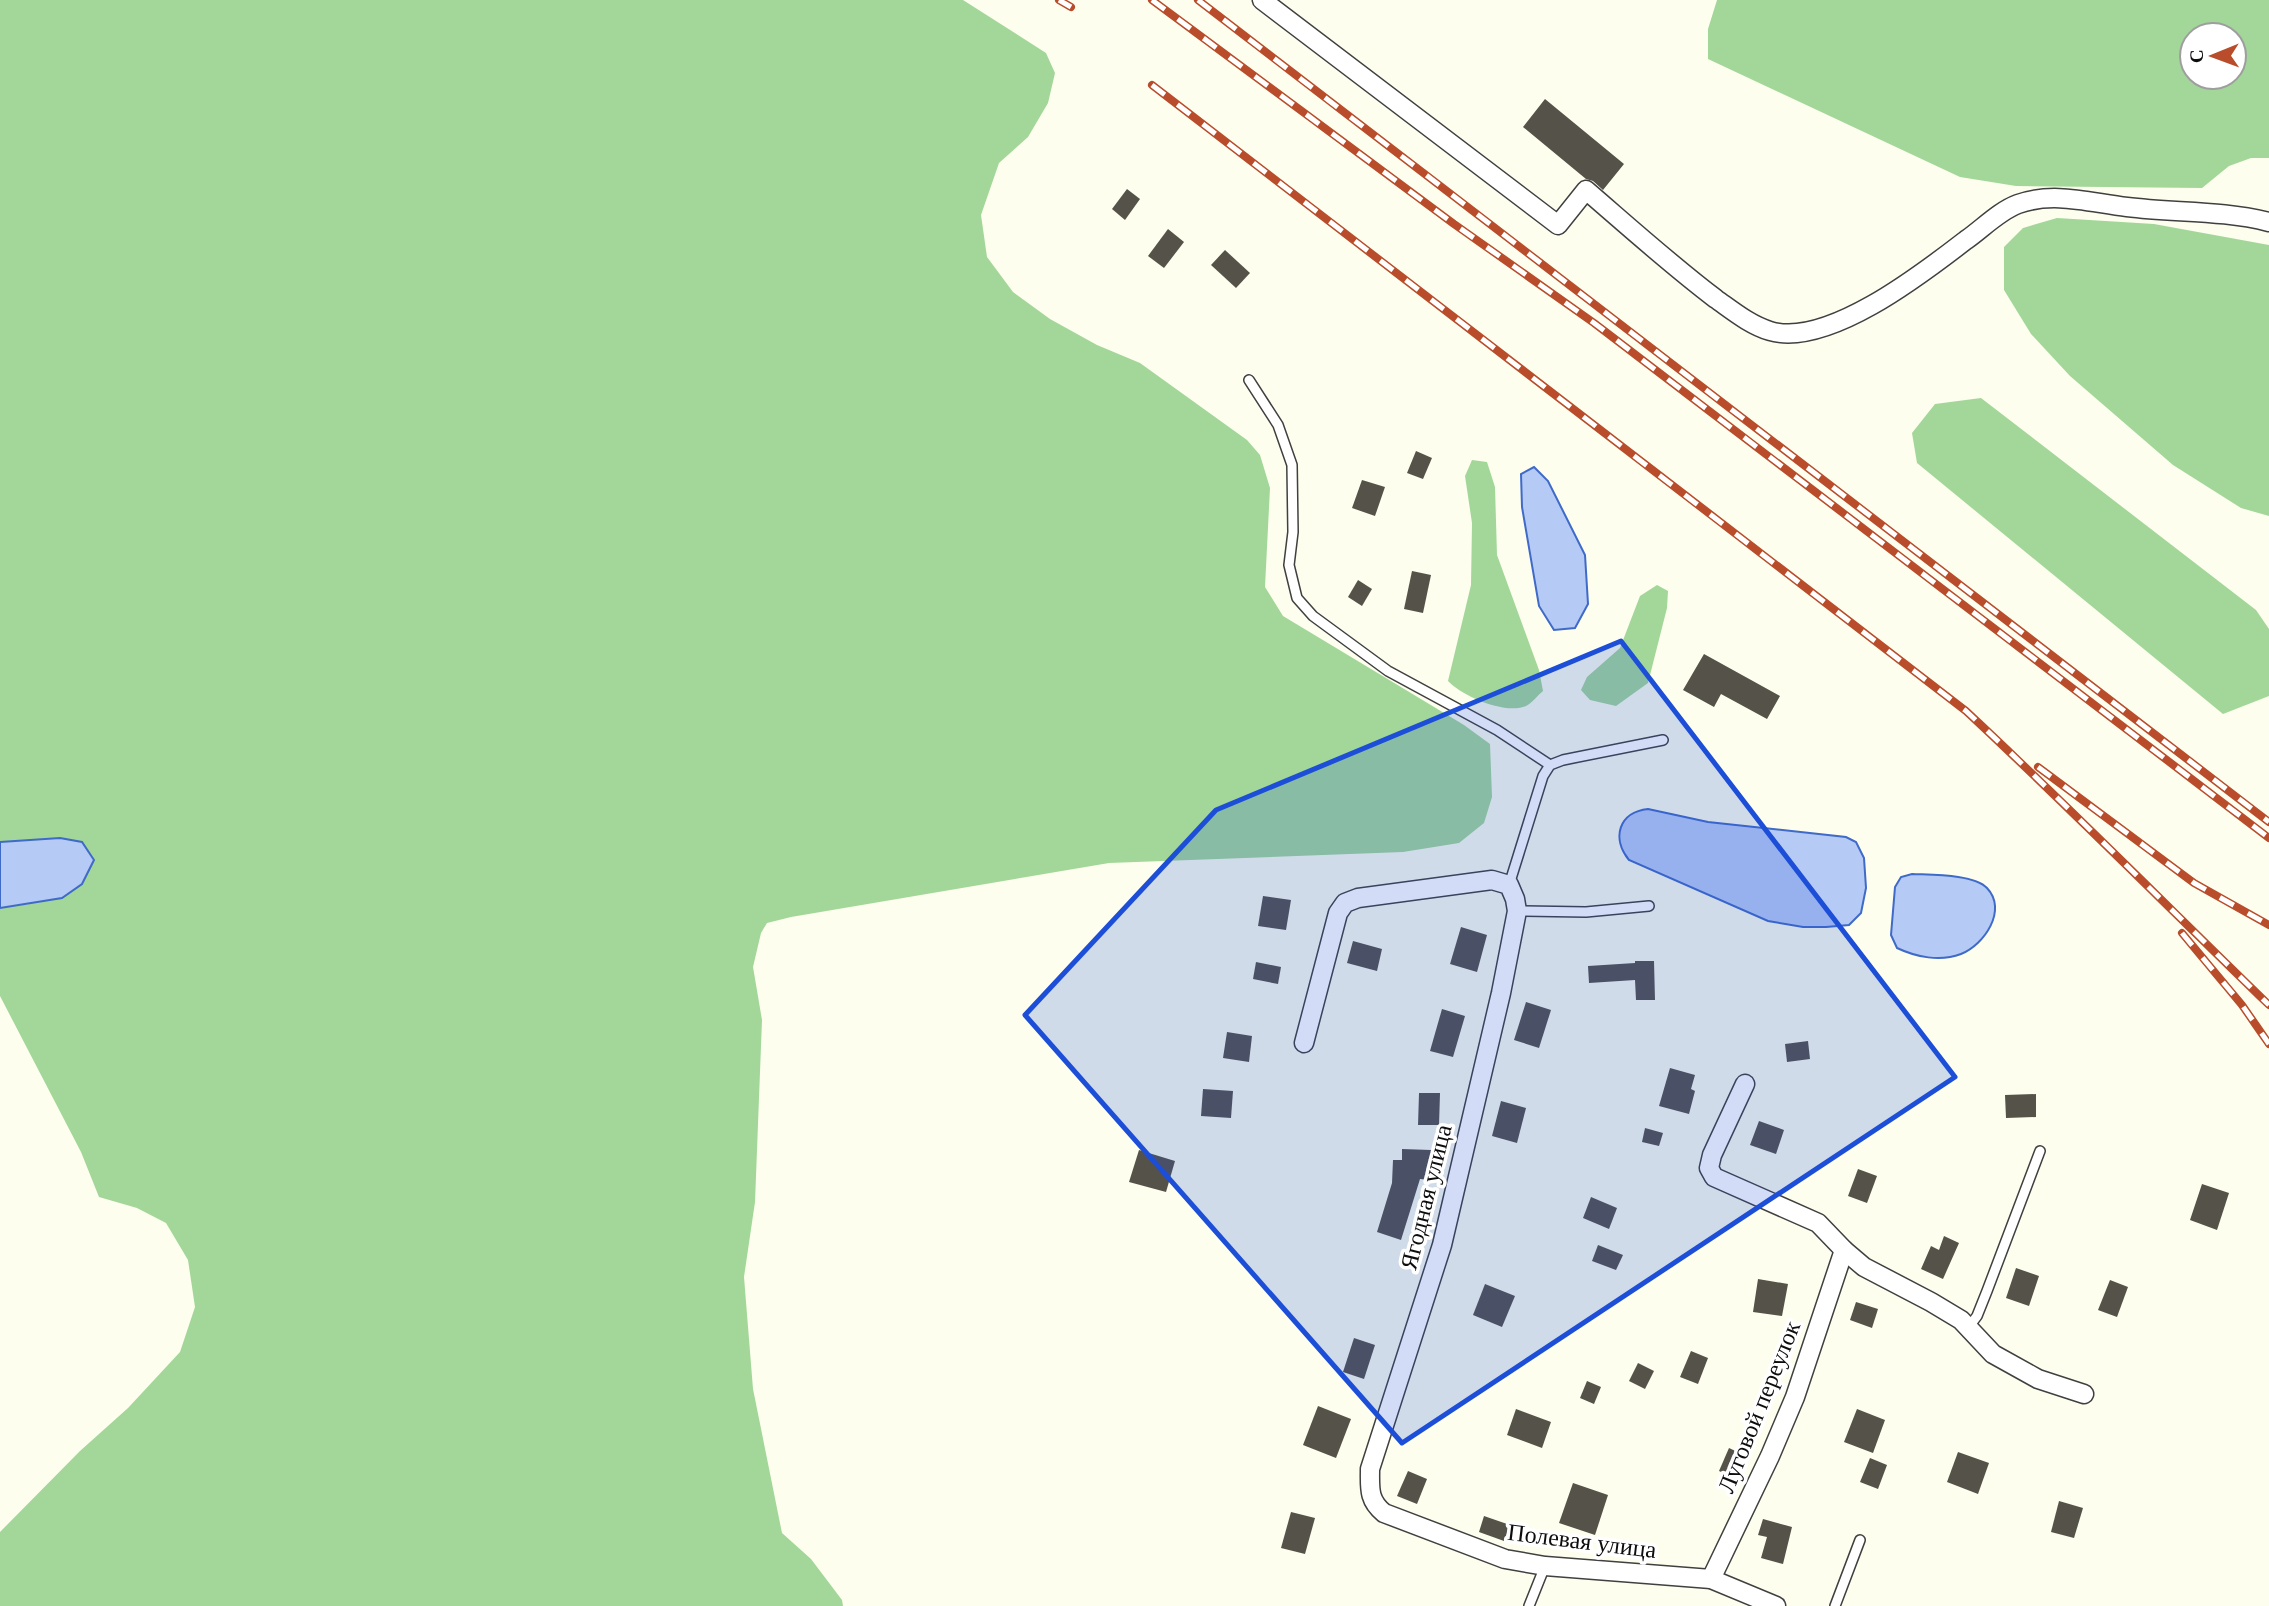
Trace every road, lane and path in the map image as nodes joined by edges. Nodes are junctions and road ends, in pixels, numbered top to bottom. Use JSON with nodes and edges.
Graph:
{"nodes":[{"id":1,"x":1262,"y":0,"type":"edge"},
{"id":2,"x":2269,"y":222,"type":"edge"},
{"id":3,"x":1249,"y":380,"type":"dead end"},
{"id":4,"x":1663,"y":740,"type":"dead end"},
{"id":5,"x":1550,"y":765,"type":"junction"},
{"id":6,"x":1509,"y":885,"type":"junction"},
{"id":7,"x":1649,"y":906,"type":"dead end"},
{"id":8,"x":1517,"y":911,"type":"junction"},
{"id":9,"x":1304,"y":1043,"type":"dead end"},
{"id":10,"x":1745,"y":1084,"type":"dead end"},
{"id":11,"x":2040,"y":1151,"type":"dead end"},
{"id":12,"x":1843,"y":1250,"type":"junction"},
{"id":13,"x":1968,"y":1328,"type":"junction"},
{"id":14,"x":2084,"y":1394,"type":"dead end"},
{"id":15,"x":1384,"y":1513,"type":"joint"},
{"id":16,"x":1860,"y":1540,"type":"dead end"},
{"id":17,"x":1545,"y":1566,"type":"junction"},
{"id":18,"x":1711,"y":1579,"type":"junction"},
{"id":19,"x":1529,"y":1606,"type":"edge"},
{"id":20,"x":1776,"y":1606,"type":"edge"},
{"id":21,"x":1835,"y":1606,"type":"edge"}],
"edges":[{"from":1,"to":2,"type":"street"},
{"from":3,"to":5,"type":"lane"},
{"from":4,"to":5,"type":"lane"},
{"from":5,"to":6,"type":"lane"},
{"from":6,"to":8,"type":"street","name":"Ягодная улица"},
{"from":6,"to":9,"type":"street"},
{"from":7,"to":8,"type":"lane"},
{"from":8,"to":15,"type":"street","name":"Ягодная улица"},
{"from":10,"to":12,"type":"street"},
{"from":11,"to":13,"type":"lane"},
{"from":12,"to":13,"type":"street"},
{"from":12,"to":18,"type":"street","name":"Луговой переулок"},
{"from":13,"to":14,"type":"street"},
{"from":15,"to":17,"type":"street","name":"Полевая улица"},
{"from":16,"to":21,"type":"lane"},
{"from":17,"to":18,"type":"street","name":"Полевая улица"},
{"from":17,"to":19,"type":"lane"},
{"from":18,"to":20,"type":"street","name":"Полевая улица"}]}
